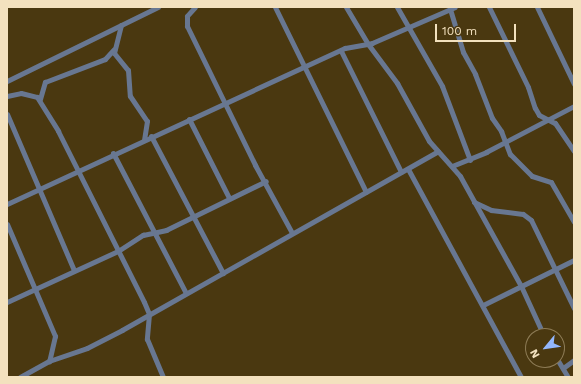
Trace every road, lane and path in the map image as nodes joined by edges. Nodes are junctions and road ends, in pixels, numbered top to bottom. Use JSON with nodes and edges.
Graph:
{"nodes":[{"id":1,"x":158,"y":7,"type":"edge"},
{"id":2,"x":195,"y":7,"type":"edge"},
{"id":3,"x":275,"y":7,"type":"edge"},
{"id":4,"x":346,"y":7,"type":"edge"},
{"id":5,"x":397,"y":7,"type":"edge"},
{"id":6,"x":489,"y":7,"type":"edge"},
{"id":7,"x":537,"y":7,"type":"edge"},
{"id":8,"x":452,"y":8,"type":"edge"},
{"id":9,"x":122,"y":25,"type":"junction"},
{"id":10,"x":408,"y":28,"type":"junction"},
{"id":11,"x":368,"y":44,"type":"junction"},
{"id":12,"x":114,"y":49,"type":"junction"},
{"id":13,"x":341,"y":51,"type":"junction"},
{"id":14,"x":306,"y":67,"type":"junction"},
{"id":15,"x":7,"y":81,"type":"edge"},
{"id":16,"x":574,"y":84,"type":"edge"},
{"id":17,"x":7,"y":96,"type":"edge"},
{"id":18,"x":40,"y":99,"type":"junction"},
{"id":19,"x":226,"y":103,"type":"junction"},
{"id":20,"x":574,"y":106,"type":"edge"},
{"id":21,"x":7,"y":114,"type":"edge"},
{"id":22,"x":189,"y":119,"type":"junction"},
{"id":23,"x":551,"y":120,"type":"junction"},
{"id":24,"x":151,"y":136,"type":"junction"},
{"id":25,"x":144,"y":140,"type":"junction"},
{"id":26,"x":506,"y":141,"type":"junction"},
{"id":27,"x":438,"y":151,"type":"junction"},
{"id":28,"x":574,"y":152,"type":"edge"},
{"id":29,"x":113,"y":154,"type":"junction"},
{"id":30,"x":470,"y":160,"type":"junction"},
{"id":31,"x":452,"y":166,"type":"junction"},
{"id":32,"x":408,"y":169,"type":"junction"},
{"id":33,"x":77,"y":172,"type":"junction"},
{"id":34,"x":402,"y":172,"type":"junction"},
{"id":35,"x":266,"y":181,"type":"junction"},
{"id":36,"x":39,"y":190,"type":"junction"},
{"id":37,"x":366,"y":192,"type":"junction"},
{"id":38,"x":229,"y":198,"type":"junction"},
{"id":39,"x":474,"y":202,"type":"junction"},
{"id":40,"x":7,"y":204,"type":"edge"},
{"id":41,"x":192,"y":215,"type":"junction"},
{"id":42,"x":574,"y":222,"type":"edge"},
{"id":43,"x":7,"y":224,"type":"edge"},
{"id":44,"x":154,"y":232,"type":"junction"},
{"id":45,"x":292,"y":233,"type":"junction"},
{"id":46,"x":118,"y":251,"type":"junction"},
{"id":47,"x":574,"y":260,"type":"edge"},
{"id":48,"x":74,"y":270,"type":"junction"},
{"id":49,"x":554,"y":270,"type":"junction"},
{"id":50,"x":223,"y":273,"type":"junction"},
{"id":51,"x":521,"y":286,"type":"junction"},
{"id":52,"x":35,"y":289,"type":"junction"},
{"id":53,"x":186,"y":293,"type":"junction"},
{"id":54,"x":7,"y":302,"type":"edge"},
{"id":55,"x":483,"y":306,"type":"junction"},
{"id":56,"x":574,"y":308,"type":"edge"},
{"id":57,"x":149,"y":314,"type":"junction"},
{"id":58,"x":540,"y":328,"type":"edge"},
{"id":59,"x":574,"y":360,"type":"edge"},
{"id":60,"x":49,"y":361,"type":"junction"},
{"id":61,"x":565,"y":367,"type":"edge"},
{"id":62,"x":563,"y":368,"type":"edge"},
{"id":63,"x":20,"y":377,"type":"edge"},
{"id":64,"x":164,"y":377,"type":"edge"},
{"id":65,"x":521,"y":377,"type":"edge"},
{"id":66,"x":568,"y":377,"type":"edge"}],
"edges":[{"from":1,"to":9,"type":"street"},
{"from":2,"to":19,"type":"street"},
{"from":3,"to":14,"type":"street"},
{"from":4,"to":11,"type":"street"},
{"from":5,"to":10,"type":"street"},
{"from":6,"to":23,"type":"street"},
{"from":7,"to":16,"type":"street"},
{"from":8,"to":10,"type":"street"},
{"from":8,"to":26,"type":"street"},
{"from":9,"to":12,"type":"street"},
{"from":9,"to":15,"type":"street"},
{"from":10,"to":11,"type":"street"},
{"from":10,"to":30,"type":"street"},
{"from":11,"to":13,"type":"street"},
{"from":11,"to":27,"type":"street"},
{"from":12,"to":18,"type":"street"},
{"from":12,"to":25,"type":"street"},
{"from":13,"to":14,"type":"street"},
{"from":13,"to":34,"type":"street"},
{"from":14,"to":19,"type":"street"},
{"from":14,"to":37,"type":"street"},
{"from":17,"to":18,"type":"street"},
{"from":18,"to":33,"type":"street"},
{"from":19,"to":22,"type":"street"},
{"from":19,"to":35,"type":"street"},
{"from":20,"to":23,"type":"street"},
{"from":21,"to":36,"type":"street"},
{"from":22,"to":24,"type":"street"},
{"from":22,"to":38,"type":"street"},
{"from":23,"to":26,"type":"street"},
{"from":23,"to":28,"type":"street"},
{"from":24,"to":25,"type":"street"},
{"from":24,"to":41,"type":"street"},
{"from":25,"to":29,"type":"street"},
{"from":26,"to":30,"type":"street"},
{"from":26,"to":42,"type":"street"},
{"from":27,"to":31,"type":"street"},
{"from":27,"to":32,"type":"street"},
{"from":29,"to":33,"type":"street"},
{"from":29,"to":44,"type":"street"},
{"from":30,"to":31,"type":"street"},
{"from":31,"to":39,"type":"street"},
{"from":32,"to":34,"type":"street"},
{"from":32,"to":55,"type":"street"},
{"from":33,"to":36,"type":"street"},
{"from":33,"to":46,"type":"street"},
{"from":34,"to":37,"type":"street"},
{"from":35,"to":38,"type":"street"},
{"from":35,"to":45,"type":"street"},
{"from":36,"to":40,"type":"street"},
{"from":36,"to":48,"type":"street"},
{"from":37,"to":45,"type":"street"},
{"from":38,"to":41,"type":"street"},
{"from":39,"to":49,"type":"street"},
{"from":39,"to":51,"type":"street"},
{"from":41,"to":44,"type":"street"},
{"from":41,"to":50,"type":"street"},
{"from":43,"to":52,"type":"street"},
{"from":44,"to":46,"type":"street"},
{"from":44,"to":53,"type":"street"},
{"from":45,"to":50,"type":"street"},
{"from":46,"to":48,"type":"street"},
{"from":46,"to":57,"type":"street"},
{"from":47,"to":49,"type":"street"},
{"from":48,"to":52,"type":"street"},
{"from":49,"to":51,"type":"street"},
{"from":49,"to":56,"type":"street"},
{"from":50,"to":53,"type":"street"},
{"from":51,"to":55,"type":"street"},
{"from":51,"to":58,"type":"street"},
{"from":52,"to":54,"type":"street"},
{"from":52,"to":60,"type":"street"},
{"from":53,"to":57,"type":"street"},
{"from":55,"to":65,"type":"street"},
{"from":57,"to":60,"type":"street"},
{"from":57,"to":64,"type":"street"},
{"from":59,"to":61,"type":"street"},
{"from":60,"to":63,"type":"street"},
{"from":62,"to":66,"type":"street"}]}
